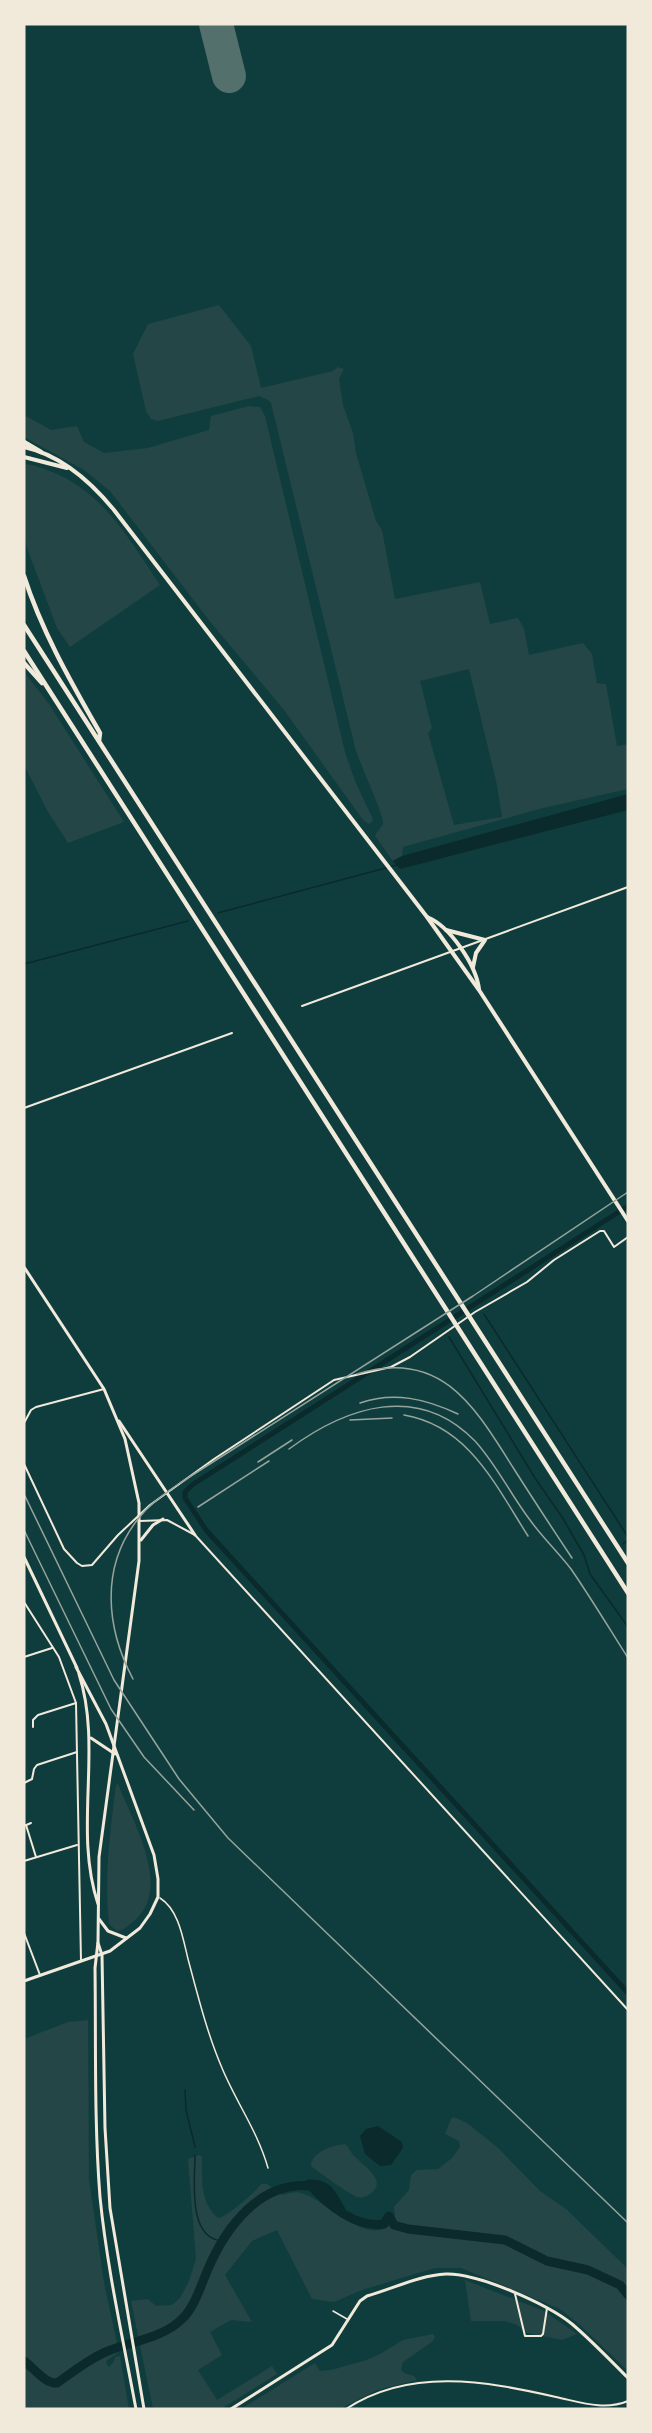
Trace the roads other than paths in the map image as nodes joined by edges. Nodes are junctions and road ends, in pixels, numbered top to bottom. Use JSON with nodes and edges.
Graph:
{"nodes":[{"id":1,"x":24,"y":442,"type":"edge"},
{"id":2,"x":24,"y":447,"type":"edge"},
{"id":3,"x":40,"y":452,"type":"junction"},
{"id":4,"x":24,"y":457,"type":"edge"},
{"id":5,"x":68,"y":468,"type":"junction"},
{"id":6,"x":24,"y":576,"type":"edge"},
{"id":7,"x":24,"y":625,"type":"edge"},
{"id":8,"x":24,"y":651,"type":"edge"},
{"id":9,"x":24,"y":663,"type":"edge"},
{"id":10,"x":51,"y":694,"type":"junction"},
{"id":11,"x":99,"y":741,"type":"junction"},
{"id":12,"x":628,"y":887,"type":"edge"},
{"id":13,"x":427,"y":917,"type":"junction"},
{"id":14,"x":444,"y":929,"type":"junction"},
{"id":15,"x":485,"y":940,"type":"junction"},
{"id":16,"x":461,"y":949,"type":"junction"},
{"id":17,"x":452,"y":952,"type":"junction"},
{"id":18,"x":473,"y":968,"type":"junction"},
{"id":19,"x":479,"y":990,"type":"junction"},
{"id":20,"x":302,"y":1006,"type":"dead end"},
{"id":21,"x":232,"y":1033,"type":"dead end"},
{"id":22,"x":24,"y":1108,"type":"edge"},
{"id":23,"x":627,"y":1219,"type":"edge"},
{"id":24,"x":628,"y":1237,"type":"edge"},
{"id":25,"x":24,"y":1267,"type":"edge"},
{"id":26,"x":104,"y":1389,"type":"junction"},
{"id":27,"x":31,"y":1410,"type":"junction"},
{"id":28,"x":26,"y":1411,"type":"dead end"},
{"id":29,"x":116,"y":1417,"type":"junction"},
{"id":30,"x":24,"y":1423,"type":"edge"},
{"id":31,"x":24,"y":1464,"type":"edge"},
{"id":32,"x":163,"y":1519,"type":"junction"},
{"id":33,"x":140,"y":1521,"type":"junction"},
{"id":34,"x":195,"y":1535,"type":"junction"},
{"id":35,"x":140,"y":1541,"type":"junction"},
{"id":36,"x":24,"y":1557,"type":"edge"},
{"id":37,"x":628,"y":1563,"type":"edge"},
{"id":38,"x":628,"y":1593,"type":"edge"},
{"id":39,"x":24,"y":1602,"type":"edge"},
{"id":40,"x":52,"y":1648,"type":"junction"},
{"id":41,"x":24,"y":1657,"type":"edge"},
{"id":42,"x":76,"y":1667,"type":"junction"},
{"id":43,"x":76,"y":1703,"type":"junction"},
{"id":44,"x":33,"y":1727,"type":"dead end"},
{"id":45,"x":90,"y":1737,"type":"junction"},
{"id":46,"x":77,"y":1752,"type":"junction"},
{"id":47,"x":116,"y":1755,"type":"junction"},
{"id":48,"x":24,"y":1784,"type":"edge"},
{"id":49,"x":31,"y":1823,"type":"dead end"},
{"id":50,"x":25,"y":1825,"type":"edge"},
{"id":51,"x":77,"y":1845,"type":"junction"},
{"id":52,"x":36,"y":1857,"type":"junction"},
{"id":53,"x":24,"y":1861,"type":"edge"},
{"id":54,"x":158,"y":1897,"type":"junction"},
{"id":55,"x":98,"y":1904,"type":"junction"},
{"id":56,"x":98,"y":1918,"type":"junction"},
{"id":57,"x":24,"y":1933,"type":"edge"},
{"id":58,"x":126,"y":1938,"type":"junction"},
{"id":59,"x":98,"y":1942,"type":"junction"},
{"id":60,"x":102,"y":1955,"type":"junction"},
{"id":61,"x":96,"y":1957,"type":"junction"},
{"id":62,"x":81,"y":1961,"type":"junction"},
{"id":63,"x":40,"y":1975,"type":"junction"},
{"id":64,"x":24,"y":1981,"type":"edge"},
{"id":65,"x":628,"y":2010,"type":"edge"},
{"id":66,"x":267,"y":2168,"type":"dead end"},
{"id":67,"x":515,"y":2294,"type":"junction"},
{"id":68,"x":547,"y":2308,"type":"junction"},
{"id":69,"x":333,"y":2311,"type":"dead end"},
{"id":70,"x":348,"y":2319,"type":"junction"},
{"id":71,"x":628,"y":2378,"type":"edge"},
{"id":72,"x":628,"y":2401,"type":"edge"},
{"id":73,"x":135,"y":2409,"type":"edge"},
{"id":74,"x":144,"y":2409,"type":"edge"},
{"id":75,"x":231,"y":2409,"type":"edge"},
{"id":76,"x":346,"y":2409,"type":"edge"}],
"edges":[{"from":1,"to":3,"type":"highway"},
{"from":2,"to":3,"type":"main road"},
{"from":3,"to":5,"type":"main road"},
{"from":4,"to":5,"type":"main road"},
{"from":5,"to":13,"type":"main road"},
{"from":6,"to":11,"type":"highway"},
{"from":7,"to":11,"type":"highway"},
{"from":8,"to":10,"type":"highway"},
{"from":9,"to":10,"type":"highway"},
{"from":10,"to":38,"type":"highway"},
{"from":11,"to":37,"type":"highway"},
{"from":12,"to":15,"type":"street"},
{"from":13,"to":14,"type":"main road"},
{"from":13,"to":17,"type":"main road"},
{"from":14,"to":15,"type":"main road"},
{"from":14,"to":16,"type":"main road"},
{"from":15,"to":16,"type":"street"},
{"from":15,"to":18,"type":"main road"},
{"from":16,"to":17,"type":"street"},
{"from":16,"to":18,"type":"main road"},
{"from":17,"to":19,"type":"main road"},
{"from":17,"to":20,"type":"street"},
{"from":18,"to":19,"type":"main road"},
{"from":19,"to":23,"type":"main road"},
{"from":21,"to":22,"type":"street"},
{"from":24,"to":31,"type":"street"},
{"from":25,"to":26,"type":"main road"},
{"from":26,"to":27,"type":"street"},
{"from":26,"to":29,"type":"main road"},
{"from":27,"to":28,"type":"lane"},
{"from":27,"to":30,"type":"street"},
{"from":29,"to":33,"type":"main road"},
{"from":29,"to":34,"type":"main road"},
{"from":32,"to":33,"type":"street"},
{"from":32,"to":34,"type":"street"},
{"from":32,"to":35,"type":"main road"},
{"from":33,"to":35,"type":"main road"},
{"from":34,"to":65,"type":"street"},
{"from":35,"to":55,"type":"main road"},
{"from":36,"to":42,"type":"main road"},
{"from":39,"to":40,"type":"street"},
{"from":40,"to":41,"type":"street"},
{"from":40,"to":43,"type":"street"},
{"from":42,"to":45,"type":"main road"},
{"from":42,"to":47,"type":"main road"},
{"from":43,"to":44,"type":"street"},
{"from":43,"to":46,"type":"street"},
{"from":45,"to":47,"type":"main road"},
{"from":45,"to":55,"type":"main road"},
{"from":46,"to":48,"type":"street"},
{"from":46,"to":51,"type":"street"},
{"from":47,"to":54,"type":"main road"},
{"from":49,"to":50,"type":"street"},
{"from":50,"to":52,"type":"street"},
{"from":51,"to":52,"type":"street"},
{"from":51,"to":62,"type":"street"},
{"from":52,"to":53,"type":"street"},
{"from":54,"to":58,"type":"main road"},
{"from":54,"to":66,"type":"lane"},
{"from":55,"to":56,"type":"main road"},
{"from":56,"to":58,"type":"main road"},
{"from":56,"to":59,"type":"main road"},
{"from":57,"to":63,"type":"street"},
{"from":58,"to":60,"type":"main road"},
{"from":59,"to":60,"type":"main road"},
{"from":59,"to":61,"type":"main road"},
{"from":60,"to":61,"type":"main road"},
{"from":60,"to":74,"type":"main road"},
{"from":61,"to":62,"type":"main road"},
{"from":61,"to":73,"type":"main road"},
{"from":62,"to":63,"type":"main road"},
{"from":63,"to":64,"type":"main road"},
{"from":67,"to":68,"type":"main road"},
{"from":67,"to":68,"type":"street"},
{"from":67,"to":70,"type":"main road"},
{"from":68,"to":71,"type":"main road"},
{"from":69,"to":70,"type":"lane"},
{"from":70,"to":75,"type":"main road"},
{"from":72,"to":76,"type":"street"}]}
